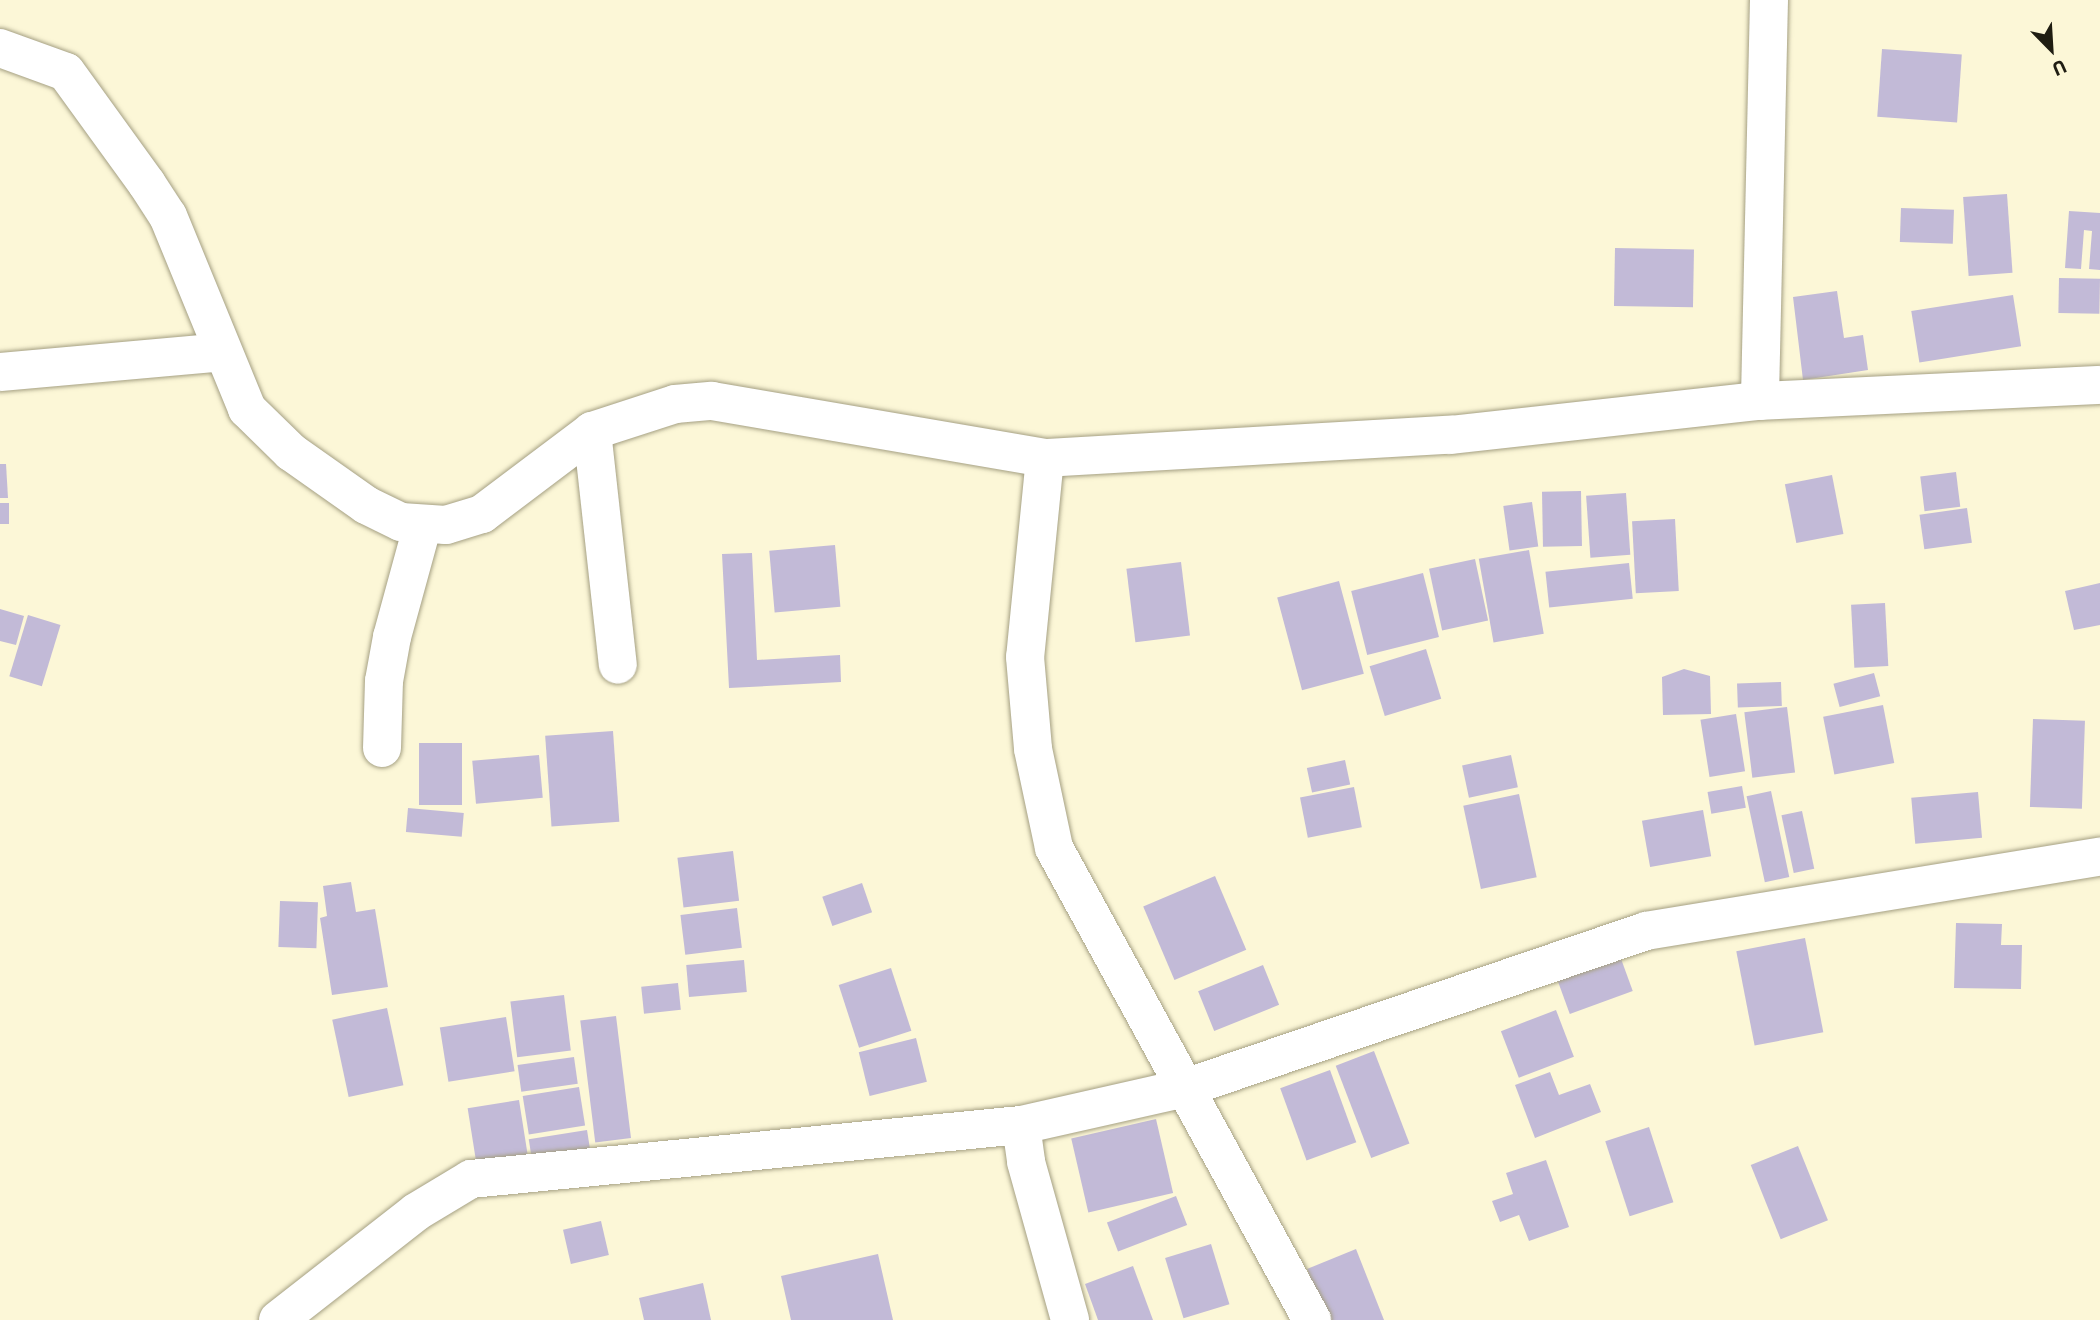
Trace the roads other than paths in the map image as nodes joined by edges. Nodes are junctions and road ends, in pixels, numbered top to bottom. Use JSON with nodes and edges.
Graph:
{"nodes":[{"id":1,"x":1769,"y":0,"type":"edge"},
{"id":2,"x":0,"y":48,"type":"edge"},
{"id":3,"x":222,"y":352,"type":"junction"},
{"id":4,"x":0,"y":372,"type":"edge"},
{"id":5,"x":2100,"y":385,"type":"edge"},
{"id":6,"x":1760,"y":401,"type":"junction"},
{"id":7,"x":592,"y":431,"type":"junction"},
{"id":8,"x":1045,"y":458,"type":"junction"},
{"id":9,"x":423,"y":524,"type":"junction"},
{"id":10,"x":618,"y":665,"type":"dead end"},
{"id":11,"x":382,"y":748,"type":"dead end"},
{"id":12,"x":2100,"y":857,"type":"edge"},
{"id":13,"x":1185,"y":1088,"type":"junction"},
{"id":14,"x":1021,"y":1125,"type":"junction"},
{"id":15,"x":278,"y":1320,"type":"edge"},
{"id":16,"x":1070,"y":1320,"type":"edge"},
{"id":17,"x":1312,"y":1320,"type":"edge"}],
"edges":[{"from":1,"to":6,"type":"street"},
{"from":2,"to":3,"type":"street"},
{"from":3,"to":4,"type":"street"},
{"from":3,"to":9,"type":"street"},
{"from":5,"to":6,"type":"street"},
{"from":6,"to":8,"type":"street"},
{"from":7,"to":8,"type":"street"},
{"from":7,"to":9,"type":"street"},
{"from":7,"to":10,"type":"street"},
{"from":8,"to":13,"type":"street"},
{"from":9,"to":11,"type":"street"},
{"from":12,"to":13,"type":"street"},
{"from":13,"to":14,"type":"street"},
{"from":13,"to":17,"type":"street"},
{"from":14,"to":15,"type":"street"},
{"from":14,"to":16,"type":"street"}]}
